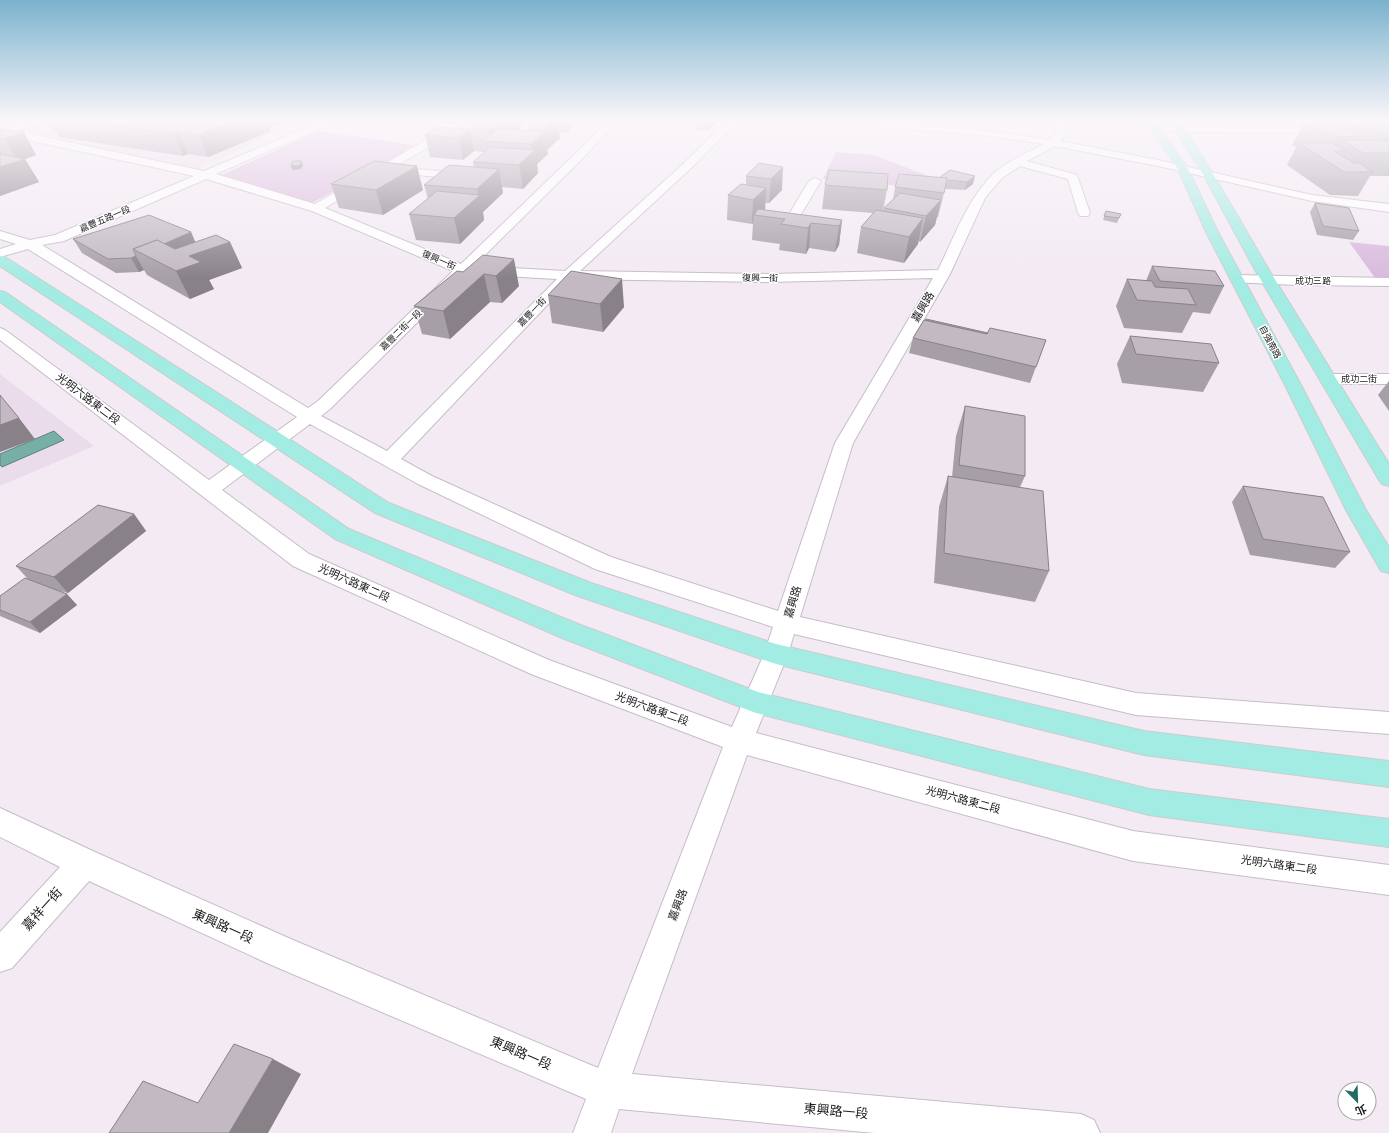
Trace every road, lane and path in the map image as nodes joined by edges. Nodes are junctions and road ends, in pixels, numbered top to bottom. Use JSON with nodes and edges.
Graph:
{"nodes":[{"id":1,"x":196,"y":173,"type":"edge"},
{"id":2,"x":377,"y":173,"type":"edge"},
{"id":3,"x":419,"y":173,"type":"edge"},
{"id":4,"x":562,"y":173,"type":"edge"},
{"id":5,"x":680,"y":173,"type":"edge"},
{"id":6,"x":1002,"y":173,"type":"edge"},
{"id":7,"x":1058,"y":173,"type":"edge"},
{"id":8,"x":1185,"y":173,"type":"edge"},
{"id":9,"x":1202,"y":173,"type":"edge"},
{"id":10,"x":201,"y":174,"type":"junction"},
{"id":11,"x":1208,"y":174,"type":"junction"},
{"id":12,"x":460,"y":176,"type":"edge"},
{"id":13,"x":815,"y":181,"type":"dead end"},
{"id":14,"x":1389,"y":203,"type":"edge"},
{"id":15,"x":316,"y":208,"type":"junction"},
{"id":16,"x":1389,"y":208,"type":"edge"},
{"id":17,"x":1084,"y":213,"type":"dead end"},
{"id":18,"x":788,"y":226,"type":"edge"},
{"id":19,"x":0,"y":235,"type":"edge"},
{"id":20,"x":30,"y":244,"type":"junction"},
{"id":21,"x":0,"y":253,"type":"edge"},
{"id":22,"x":0,"y":260,"type":"edge"},
{"id":23,"x":463,"y":270,"type":"junction"},
{"id":24,"x":943,"y":274,"type":"junction"},
{"id":25,"x":568,"y":275,"type":"junction"},
{"id":26,"x":1237,"y":279,"type":"junction"},
{"id":27,"x":1268,"y":280,"type":"junction"},
{"id":28,"x":1389,"y":282,"type":"edge"},
{"id":29,"x":0,"y":295,"type":"edge"},
{"id":30,"x":0,"y":333,"type":"edge"},
{"id":31,"x":1328,"y":379,"type":"junction"},
{"id":32,"x":1389,"y":379,"type":"edge"},
{"id":33,"x":308,"y":416,"type":"junction"},
{"id":34,"x":277,"y":440,"type":"junction"},
{"id":35,"x":388,"y":461,"type":"junction"},
{"id":36,"x":244,"y":465,"type":"junction"},
{"id":37,"x":1389,"y":480,"type":"edge"},
{"id":38,"x":210,"y":490,"type":"junction"},
{"id":39,"x":1389,"y":565,"type":"edge"},
{"id":40,"x":787,"y":623,"type":"junction"},
{"id":41,"x":776,"y":654,"type":"junction"},
{"id":42,"x":756,"y":702,"type":"junction"},
{"id":43,"x":1389,"y":723,"type":"edge"},
{"id":44,"x":739,"y":741,"type":"junction"},
{"id":45,"x":1389,"y":774,"type":"edge"},
{"id":46,"x":0,"y":822,"type":"edge"},
{"id":47,"x":1389,"y":832,"type":"edge"},
{"id":48,"x":84,"y":863,"type":"junction"},
{"id":49,"x":1389,"y":880,"type":"edge"},
{"id":50,"x":0,"y":956,"type":"edge"},
{"id":51,"x":608,"y":1090,"type":"junction"},
{"id":52,"x":592,"y":1133,"type":"edge"},
{"id":53,"x":1081,"y":1133,"type":"edge"}],
"edges":[{"from":1,"to":10,"type":"street","name":"復興一街"},
{"from":2,"to":15,"type":"street"},
{"from":3,"to":12,"type":"street"},
{"from":4,"to":23,"type":"street","name":"嘉豐二街一段"},
{"from":5,"to":25,"type":"street","name":"嘉豐一街"},
{"from":6,"to":24,"type":"street","name":"嘉興路"},
{"from":7,"to":17,"type":"street"},
{"from":8,"to":26,"type":"main road","name":"自強南路"},
{"from":9,"to":11,"type":"street"},
{"from":10,"to":15,"type":"street","name":"復興一街"},
{"from":10,"to":20,"type":"street","name":"嘉豐五路一段"},
{"from":11,"to":14,"type":"street"},
{"from":11,"to":16,"type":"street"},
{"from":11,"to":27,"type":"main road"},
{"from":13,"to":18,"type":"street"},
{"from":15,"to":23,"type":"street","name":"復興一街"},
{"from":19,"to":20,"type":"street"},
{"from":20,"to":21,"type":"street","name":"嘉豐五路一段"},
{"from":20,"to":33,"type":"street"},
{"from":22,"to":34,"type":"main road"},
{"from":23,"to":25,"type":"street","name":"復興一街"},
{"from":23,"to":33,"type":"street","name":"嘉豐二街一段"},
{"from":24,"to":25,"type":"street","name":"復興一街"},
{"from":24,"to":40,"type":"street","name":"嘉興路"},
{"from":25,"to":35,"type":"street","name":"嘉豐一街"},
{"from":26,"to":27,"type":"street","name":"成功三路"},
{"from":26,"to":39,"type":"main road","name":"自強南路"},
{"from":27,"to":28,"type":"street","name":"成功三路"},
{"from":27,"to":31,"type":"main road"},
{"from":29,"to":36,"type":"main road"},
{"from":30,"to":38,"type":"street","name":"光明六路東二段"},
{"from":31,"to":32,"type":"street","name":"成功二街"},
{"from":31,"to":37,"type":"main road"},
{"from":33,"to":34,"type":"street","name":"嘉豐二街一段"},
{"from":33,"to":35,"type":"street"},
{"from":34,"to":36,"type":"street","name":"嘉豐二街一段"},
{"from":34,"to":41,"type":"main road"},
{"from":35,"to":40,"type":"street"},
{"from":36,"to":38,"type":"street","name":"嘉豐二街一段"},
{"from":36,"to":42,"type":"main road"},
{"from":38,"to":44,"type":"street","name":"光明六路東二段"},
{"from":40,"to":41,"type":"street","name":"嘉興路"},
{"from":40,"to":43,"type":"street"},
{"from":41,"to":42,"type":"street","name":"嘉興路"},
{"from":41,"to":45,"type":"main road"},
{"from":42,"to":44,"type":"street","name":"嘉興路"},
{"from":42,"to":47,"type":"main road"},
{"from":44,"to":49,"type":"street","name":"光明六路東二段"},
{"from":44,"to":51,"type":"street","name":"嘉興路"},
{"from":46,"to":48,"type":"street","name":"東興路一段"},
{"from":48,"to":50,"type":"street","name":"嘉祥一街"},
{"from":48,"to":51,"type":"street","name":"東興路一段"},
{"from":51,"to":52,"type":"street","name":"嘉興路"},
{"from":51,"to":53,"type":"street","name":"東興路一段"}]}
